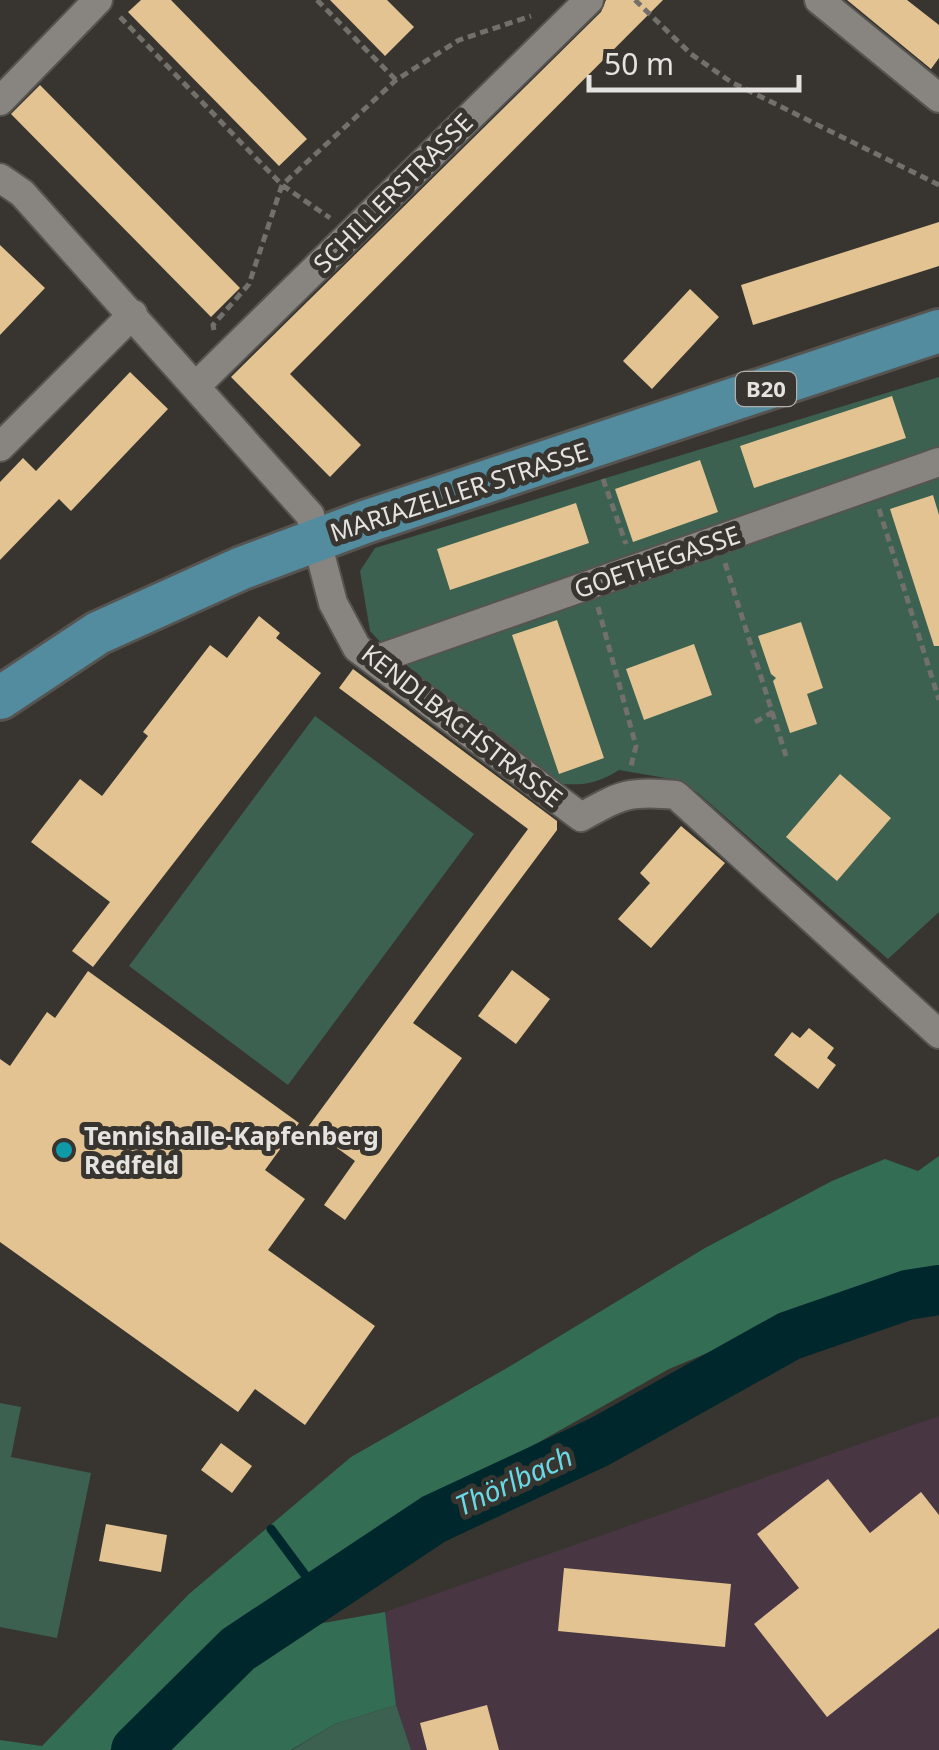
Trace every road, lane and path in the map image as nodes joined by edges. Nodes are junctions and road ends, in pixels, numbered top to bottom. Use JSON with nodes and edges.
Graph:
{"nodes":[{"id":1,"x":317,"y":0,"type":"edge"},
{"id":2,"x":589,"y":0,"type":"edge"},
{"id":3,"x":635,"y":0,"type":"edge"},
{"id":4,"x":819,"y":0,"type":"edge"},
{"id":5,"x":97,"y":6,"type":"edge"},
{"id":6,"x":562,"y":27,"type":"junction"},
{"id":7,"x":396,"y":80,"type":"junction"},
{"id":8,"x":939,"y":98,"type":"edge"},
{"id":9,"x":0,"y":100,"type":"edge"},
{"id":10,"x":0,"y":178,"type":"edge"},
{"id":11,"x":282,"y":185,"type":"junction"},
{"id":12,"x":939,"y":185,"type":"edge"},
{"id":13,"x":330,"y":218,"type":"dead end"},
{"id":14,"x":132,"y":314,"type":"junction"},
{"id":15,"x":939,"y":331,"type":"edge"},
{"id":16,"x":222,"y":362,"type":"junction"},
{"id":17,"x":196,"y":386,"type":"junction"},
{"id":18,"x":0,"y":448,"type":"edge"},
{"id":19,"x":592,"y":448,"type":"junction"},
{"id":20,"x":939,"y":462,"type":"edge"},
{"id":21,"x":872,"y":487,"type":"junction"},
{"id":22,"x":317,"y":540,"type":"junction"},
{"id":23,"x":718,"y":540,"type":"junction"},
{"id":24,"x":635,"y":570,"type":"junction"},
{"id":25,"x":592,"y":584,"type":"junction"},
{"id":26,"x":375,"y":660,"type":"junction"},
{"id":27,"x":0,"y":698,"type":"edge"},
{"id":28,"x":939,"y":700,"type":"edge"},
{"id":29,"x":773,"y":712,"type":"junction"},
{"id":30,"x":755,"y":722,"type":"dead end"},
{"id":31,"x":786,"y":756,"type":"dead end"},
{"id":32,"x":623,"y":794,"type":"junction"},
{"id":33,"x":939,"y":1034,"type":"edge"}],
"edges":[{"from":1,"to":7,"type":"path"},
{"from":2,"to":6,"type":"street","name":"SCHILLERSTRASSE"},
{"from":3,"to":12,"type":"path"},
{"from":4,"to":8,"type":"street"},
{"from":5,"to":9,"type":"street"},
{"from":5,"to":11,"type":"path"},
{"from":6,"to":7,"type":"path"},
{"from":6,"to":16,"type":"street","name":"SCHILLERSTRASSE"},
{"from":7,"to":11,"type":"path"},
{"from":10,"to":14,"type":"street","name":"KENDLBACHSTRASSE"},
{"from":11,"to":13,"type":"path"},
{"from":11,"to":16,"type":"path"},
{"from":14,"to":17,"type":"street","name":"KENDLBACHSTRASSE"},
{"from":14,"to":18,"type":"street"},
{"from":15,"to":19,"type":"main road","name":"MARIAZELLER STRASSE","number":"B20"},
{"from":16,"to":17,"type":"street","name":"SCHILLERSTRASSE"},
{"from":17,"to":22,"type":"street","name":"KENDLBACHSTRASSE"},
{"from":19,"to":22,"type":"main road","name":"MARIAZELLER STRASSE","number":"B20"},
{"from":19,"to":24,"type":"path"},
{"from":20,"to":21,"type":"street","name":"GOETHEGASSE"},
{"from":21,"to":23,"type":"street","name":"GOETHEGASSE"},
{"from":21,"to":28,"type":"path"},
{"from":22,"to":26,"type":"street","name":"KENDLBACHSTRASSE"},
{"from":22,"to":27,"type":"main road","name":"MARIAZELLER STRASSE","number":"B20"},
{"from":23,"to":24,"type":"street","name":"GOETHEGASSE"},
{"from":23,"to":29,"type":"path"},
{"from":24,"to":25,"type":"street","name":"GOETHEGASSE"},
{"from":25,"to":26,"type":"street","name":"GOETHEGASSE"},
{"from":25,"to":32,"type":"path"},
{"from":26,"to":32,"type":"street","name":"KENDLBACHSTRASSE"},
{"from":29,"to":30,"type":"path"},
{"from":29,"to":31,"type":"path"},
{"from":32,"to":33,"type":"street","name":"KENDLBACHSTRASSE"}]}
